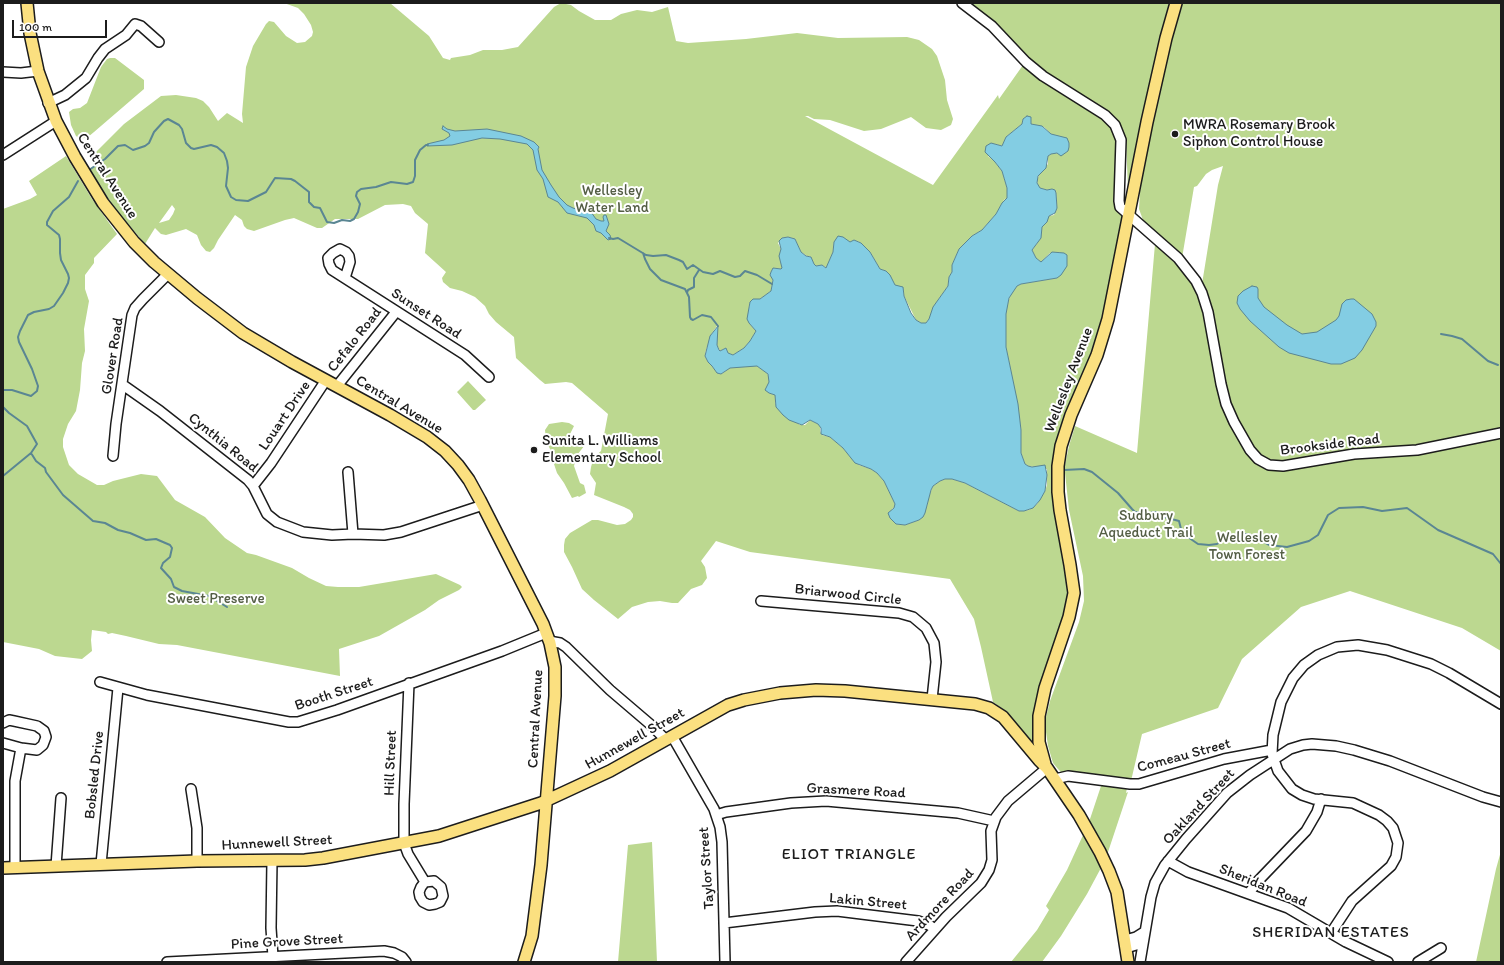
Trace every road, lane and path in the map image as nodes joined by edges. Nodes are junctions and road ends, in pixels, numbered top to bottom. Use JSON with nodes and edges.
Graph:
{"nodes":[{"id":1,"x":27,"y":3,"type":"edge"},
{"id":2,"x":962,"y":3,"type":"edge"},
{"id":3,"x":1176,"y":3,"type":"edge"},
{"id":4,"x":159,"y":42,"type":"dead end"},
{"id":5,"x":38,"y":71,"type":"junction"},
{"id":6,"x":3,"y":72,"type":"edge"},
{"id":7,"x":48,"y":102,"type":"junction"},
{"id":8,"x":56,"y":121,"type":"junction"},
{"id":9,"x":3,"y":155,"type":"edge"},
{"id":10,"x":1129,"y":213,"type":"junction"},
{"id":11,"x":168,"y":274,"type":"junction"},
{"id":12,"x":345,"y":278,"type":"dead end"},
{"id":13,"x":396,"y":312,"type":"junction"},
{"id":14,"x":489,"y":377,"type":"dead end"},
{"id":15,"x":326,"y":380,"type":"junction"},
{"id":16,"x":122,"y":385,"type":"junction"},
{"id":17,"x":337,"y":386,"type":"junction"},
{"id":18,"x":1501,"y":433,"type":"edge"},
{"id":19,"x":113,"y":456,"type":"dead end"},
{"id":20,"x":348,"y":472,"type":"dead end"},
{"id":21,"x":253,"y":486,"type":"junction"},
{"id":22,"x":483,"y":505,"type":"junction"},
{"id":23,"x":353,"y":534,"type":"junction"},
{"id":24,"x":761,"y":601,"type":"dead end"},
{"id":25,"x":548,"y":637,"type":"junction"},
{"id":26,"x":100,"y":682,"type":"dead end"},
{"id":27,"x":409,"y":683,"type":"junction"},
{"id":28,"x":118,"y":688,"type":"junction"},
{"id":29,"x":932,"y":699,"type":"junction"},
{"id":30,"x":1501,"y":704,"type":"edge"},
{"id":31,"x":3,"y":723,"type":"edge"},
{"id":32,"x":669,"y":738,"type":"junction"},
{"id":33,"x":3,"y":743,"type":"edge"},
{"id":34,"x":21,"y":748,"type":"junction"},
{"id":35,"x":1272,"y":754,"type":"junction"},
{"id":36,"x":1047,"y":768,"type":"junction"},
{"id":37,"x":1055,"y":779,"type":"junction"},
{"id":38,"x":191,"y":789,"type":"dead end"},
{"id":39,"x":61,"y":798,"type":"dead end"},
{"id":40,"x":1321,"y":799,"type":"junction"},
{"id":41,"x":546,"y":801,"type":"junction"},
{"id":42,"x":1501,"y":802,"type":"edge"},
{"id":43,"x":716,"y":815,"type":"junction"},
{"id":44,"x":994,"y":821,"type":"junction"},
{"id":45,"x":404,"y":843,"type":"junction"},
{"id":46,"x":197,"y":861,"type":"junction"},
{"id":47,"x":272,"y":861,"type":"junction"},
{"id":48,"x":1168,"y":861,"type":"junction"},
{"id":49,"x":101,"y":864,"type":"junction"},
{"id":50,"x":56,"y":866,"type":"junction"},
{"id":51,"x":3,"y":868,"type":"edge"},
{"id":52,"x":16,"y":868,"type":"junction"},
{"id":53,"x":425,"y":882,"type":"dead end"},
{"id":54,"x":1249,"y":893,"type":"junction"},
{"id":55,"x":724,"y":923,"type":"junction"},
{"id":56,"x":935,"y":929,"type":"junction"},
{"id":57,"x":1144,"y":932,"type":"junction"},
{"id":58,"x":1331,"y":933,"type":"junction"},
{"id":59,"x":1143,"y":943,"type":"junction"},
{"id":60,"x":1126,"y":944,"type":"junction"},
{"id":61,"x":1441,"y":948,"type":"dead end"},
{"id":62,"x":273,"y":957,"type":"junction"},
{"id":63,"x":167,"y":962,"type":"edge"},
{"id":64,"x":406,"y":962,"type":"edge"},
{"id":65,"x":524,"y":962,"type":"edge"},
{"id":66,"x":725,"y":962,"type":"edge"},
{"id":67,"x":906,"y":962,"type":"edge"},
{"id":68,"x":1128,"y":962,"type":"edge"},
{"id":69,"x":1140,"y":962,"type":"edge"},
{"id":70,"x":1388,"y":962,"type":"edge"},
{"id":71,"x":1418,"y":962,"type":"edge"}],
"edges":[{"from":1,"to":5,"type":"main road","name":"Central Avenue"},
{"from":2,"to":10,"type":"street","name":"Brookside Road"},
{"from":3,"to":10,"type":"main road","name":"Wellesley Avenue"},
{"from":4,"to":7,"type":"street"},
{"from":5,"to":6,"type":"street"},
{"from":5,"to":7,"type":"main road","name":"Central Avenue"},
{"from":7,"to":8,"type":"main road","name":"Central Avenue"},
{"from":8,"to":9,"type":"street"},
{"from":8,"to":11,"type":"main road","name":"Central Avenue"},
{"from":10,"to":18,"type":"street","name":"Brookside Road"},
{"from":10,"to":36,"type":"main road","name":"Wellesley Avenue"},
{"from":11,"to":15,"type":"main road","name":"Central Avenue"},
{"from":11,"to":16,"type":"street","name":"Glover Road"},
{"from":12,"to":13,"type":"street","name":"Sunset Road"},
{"from":13,"to":14,"type":"street","name":"Sunset Road"},
{"from":13,"to":17,"type":"street","name":"Cefalo Road"},
{"from":15,"to":17,"type":"main road","name":"Central Avenue"},
{"from":15,"to":21,"type":"street","name":"Louart Drive"},
{"from":16,"to":19,"type":"street","name":"Glover Road"},
{"from":16,"to":21,"type":"street","name":"Cynthia Road"},
{"from":17,"to":22,"type":"main road","name":"Central Avenue"},
{"from":20,"to":23,"type":"street"},
{"from":21,"to":23,"type":"street","name":"Cynthia Road"},
{"from":22,"to":23,"type":"street","name":"Cynthia Road"},
{"from":22,"to":25,"type":"main road","name":"Central Avenue"},
{"from":24,"to":29,"type":"street","name":"Briarwood Circle"},
{"from":25,"to":27,"type":"street","name":"Booth Street"},
{"from":25,"to":32,"type":"street","name":"Taylor Street"},
{"from":25,"to":41,"type":"main road","name":"Central Avenue"},
{"from":26,"to":28,"type":"street","name":"Booth Street"},
{"from":27,"to":28,"type":"street","name":"Booth Street"},
{"from":27,"to":45,"type":"street","name":"Hill Street"},
{"from":28,"to":49,"type":"street","name":"Bobsled Drive"},
{"from":29,"to":32,"type":"main road","name":"Hunnewell Street"},
{"from":29,"to":36,"type":"main road","name":"Hunnewell Street"},
{"from":30,"to":35,"type":"street"},
{"from":31,"to":34,"type":"street"},
{"from":32,"to":41,"type":"main road","name":"Hunnewell Street"},
{"from":32,"to":43,"type":"street","name":"Taylor Street"},
{"from":33,"to":34,"type":"street"},
{"from":34,"to":52,"type":"street"},
{"from":35,"to":37,"type":"street","name":"Comeau Street"},
{"from":35,"to":40,"type":"street"},
{"from":35,"to":42,"type":"street","name":"Oakland Street"},
{"from":35,"to":48,"type":"street","name":"Oakland Street"},
{"from":36,"to":37,"type":"main road","name":"Hunnewell Street"},
{"from":36,"to":44,"type":"street","name":"Ardmore Road"},
{"from":37,"to":60,"type":"main road","name":"Hunnewell Street"},
{"from":38,"to":46,"type":"street"},
{"from":39,"to":50,"type":"street"},
{"from":40,"to":54,"type":"street"},
{"from":40,"to":58,"type":"street"},
{"from":41,"to":45,"type":"main road","name":"Hunnewell Street"},
{"from":41,"to":65,"type":"main road","name":"Central Avenue"},
{"from":43,"to":44,"type":"street","name":"Grasmere Road"},
{"from":43,"to":55,"type":"street","name":"Taylor Street"},
{"from":44,"to":56,"type":"street","name":"Ardmore Road"},
{"from":45,"to":47,"type":"main road","name":"Hunnewell Street"},
{"from":45,"to":53,"type":"street"},
{"from":46,"to":47,"type":"main road","name":"Hunnewell Street"},
{"from":46,"to":49,"type":"main road","name":"Hunnewell Street"},
{"from":47,"to":62,"type":"street"},
{"from":48,"to":54,"type":"street","name":"Sheridan Road"},
{"from":48,"to":57,"type":"street","name":"Oakland Street"},
{"from":49,"to":50,"type":"main road","name":"Hunnewell Street"},
{"from":50,"to":52,"type":"main road","name":"Hunnewell Street"},
{"from":51,"to":52,"type":"main road","name":"Hunnewell Street"},
{"from":54,"to":58,"type":"street","name":"Sheridan Road"},
{"from":55,"to":56,"type":"street","name":"Lakin Street"},
{"from":55,"to":66,"type":"street","name":"Taylor Street"},
{"from":56,"to":67,"type":"street","name":"Ardmore Road"},
{"from":57,"to":59,"type":"street","name":"Oakland Street"},
{"from":57,"to":60,"type":"street"},
{"from":58,"to":70,"type":"street","name":"Sheridan Road"},
{"from":59,"to":60,"type":"street"},
{"from":59,"to":69,"type":"street","name":"Oakland Street"},
{"from":60,"to":68,"type":"main road","name":"Hunnewell Street"},
{"from":61,"to":71,"type":"street"},
{"from":62,"to":63,"type":"street","name":"Pine Grove Street"},
{"from":62,"to":64,"type":"street","name":"Pine Grove Street"}]}
